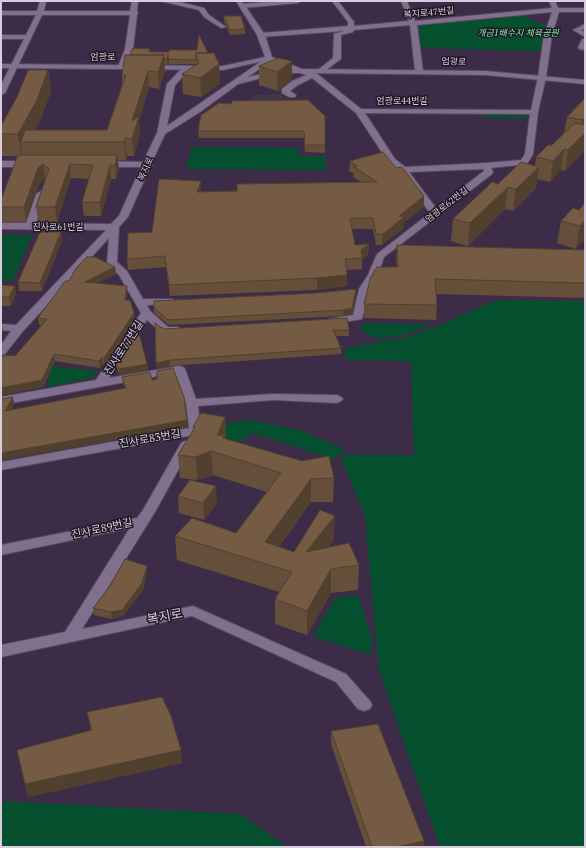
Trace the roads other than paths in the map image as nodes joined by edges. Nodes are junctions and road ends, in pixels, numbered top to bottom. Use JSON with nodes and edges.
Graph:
{"nodes":[{"id":1,"x":43,"y":1,"type":"edge"},
{"id":2,"x":135,"y":1,"type":"edge"},
{"id":3,"x":163,"y":1,"type":"edge"},
{"id":4,"x":298,"y":1,"type":"edge"},
{"id":5,"x":335,"y":1,"type":"edge"},
{"id":6,"x":404,"y":1,"type":"edge"},
{"id":7,"x":552,"y":1,"type":"edge"},
{"id":8,"x":241,"y":4,"type":"edge"},
{"id":9,"x":583,"y":8,"type":"edge"},
{"id":10,"x":556,"y":10,"type":"junction"},
{"id":11,"x":1,"y":13,"type":"edge"},
{"id":12,"x":40,"y":13,"type":"junction"},
{"id":13,"x":135,"y":13,"type":"junction"},
{"id":14,"x":413,"y":23,"type":"junction"},
{"id":15,"x":585,"y":26,"type":"edge"},
{"id":16,"x":223,"y":27,"type":"dead end"},
{"id":17,"x":351,"y":28,"type":"junction"},
{"id":18,"x":261,"y":35,"type":"junction"},
{"id":19,"x":585,"y":35,"type":"edge"},
{"id":20,"x":1,"y":37,"type":"edge"},
{"id":21,"x":28,"y":37,"type":"junction"},
{"id":22,"x":269,"y":58,"type":"junction"},
{"id":23,"x":1,"y":66,"type":"edge"},
{"id":24,"x":15,"y":66,"type":"junction"},
{"id":25,"x":122,"y":67,"type":"junction"},
{"id":26,"x":187,"y":68,"type":"junction"},
{"id":27,"x":301,"y":71,"type":"junction"},
{"id":28,"x":322,"y":71,"type":"junction"},
{"id":29,"x":419,"y":71,"type":"junction"},
{"id":30,"x":313,"y":75,"type":"junction"},
{"id":31,"x":542,"y":77,"type":"junction"},
{"id":32,"x":236,"y":82,"type":"junction"},
{"id":33,"x":585,"y":82,"type":"edge"},
{"id":34,"x":1,"y":93,"type":"edge"},
{"id":35,"x":292,"y":95,"type":"dead end"},
{"id":36,"x":359,"y":110,"type":"junction"},
{"id":37,"x":534,"y":112,"type":"junction"},
{"id":38,"x":161,"y":133,"type":"junction"},
{"id":39,"x":1,"y":164,"type":"edge"},
{"id":40,"x":40,"y":164,"type":"edge"},
{"id":41,"x":94,"y":164,"type":"edge"},
{"id":42,"x":148,"y":165,"type":"junction"},
{"id":43,"x":486,"y":166,"type":"junction"},
{"id":44,"x":403,"y":170,"type":"junction"},
{"id":45,"x":45,"y":183,"type":"edge"},
{"id":46,"x":436,"y":214,"type":"junction"},
{"id":47,"x":1,"y":226,"type":"edge"},
{"id":48,"x":30,"y":227,"type":"junction"},
{"id":49,"x":114,"y":227,"type":"junction"},
{"id":50,"x":177,"y":300,"type":"edge"},
{"id":51,"x":139,"y":302,"type":"junction"},
{"id":52,"x":146,"y":313,"type":"junction"},
{"id":53,"x":319,"y":322,"type":"edge"},
{"id":54,"x":1,"y":327,"type":"edge"},
{"id":55,"x":19,"y":329,"type":"junction"},
{"id":56,"x":191,"y":329,"type":"edge"},
{"id":57,"x":1,"y":352,"type":"edge"},
{"id":58,"x":101,"y":382,"type":"junction"},
{"id":59,"x":337,"y":399,"type":"dead end"},
{"id":60,"x":1,"y":400,"type":"edge"},
{"id":61,"x":192,"y":403,"type":"junction"},
{"id":62,"x":195,"y":431,"type":"junction"},
{"id":63,"x":1,"y":466,"type":"edge"},
{"id":64,"x":141,"y":521,"type":"junction"},
{"id":65,"x":1,"y":550,"type":"edge"},
{"id":66,"x":70,"y":636,"type":"junction"},
{"id":67,"x":1,"y":651,"type":"edge"},
{"id":68,"x":364,"y":705,"type":"dead end"}],
"edges":[{"from":1,"to":12,"type":"street"},
{"from":2,"to":13,"type":"street"},
{"from":3,"to":16,"type":"street"},
{"from":4,"to":8,"type":"street"},
{"from":5,"to":17,"type":"street"},
{"from":6,"to":14,"type":"street"},
{"from":7,"to":10,"type":"street"},
{"from":8,"to":18,"type":"street"},
{"from":9,"to":10,"type":"street","name":"복지로47번길"},
{"from":10,"to":14,"type":"street","name":"복지로47번길"},
{"from":10,"to":31,"type":"street"},
{"from":11,"to":12,"type":"street"},
{"from":12,"to":13,"type":"street"},
{"from":12,"to":21,"type":"street"},
{"from":13,"to":25,"type":"street"},
{"from":14,"to":17,"type":"street","name":"복지로47번길"},
{"from":14,"to":29,"type":"street"},
{"from":15,"to":19,"type":"street"},
{"from":17,"to":18,"type":"street","name":"복지로47번길"},
{"from":17,"to":28,"type":"street"},
{"from":18,"to":22,"type":"street"},
{"from":20,"to":21,"type":"street"},
{"from":21,"to":24,"type":"street"},
{"from":22,"to":26,"type":"street","name":"엄광로"},
{"from":22,"to":27,"type":"street","name":"엄광로"},
{"from":22,"to":32,"type":"street"},
{"from":23,"to":24,"type":"street","name":"엄광로"},
{"from":24,"to":25,"type":"street","name":"엄광로"},
{"from":24,"to":34,"type":"street"},
{"from":25,"to":26,"type":"street","name":"엄광로"},
{"from":26,"to":38,"type":"street","name":"복지로"},
{"from":27,"to":28,"type":"street","name":"엄광로"},
{"from":27,"to":30,"type":"street"},
{"from":27,"to":32,"type":"street"},
{"from":28,"to":29,"type":"street","name":"엄광로"},
{"from":29,"to":31,"type":"street","name":"엄광로"},
{"from":30,"to":35,"type":"street"},
{"from":30,"to":36,"type":"street"},
{"from":31,"to":33,"type":"street","name":"엄광로"},
{"from":31,"to":37,"type":"street"},
{"from":32,"to":38,"type":"street"},
{"from":36,"to":37,"type":"street","name":"엄광로44번길"},
{"from":36,"to":44,"type":"street"},
{"from":37,"to":43,"type":"street"},
{"from":38,"to":42,"type":"street","name":"복지로"},
{"from":39,"to":40,"type":"street"},
{"from":41,"to":42,"type":"street"},
{"from":42,"to":49,"type":"street","name":"복지로"},
{"from":43,"to":44,"type":"street"},
{"from":43,"to":46,"type":"street","name":"엄광로62번길"},
{"from":44,"to":46,"type":"street"},
{"from":45,"to":48,"type":"street"},
{"from":46,"to":53,"type":"street","name":"엄광로62번길"},
{"from":47,"to":48,"type":"street","name":"진사로61번길"},
{"from":48,"to":49,"type":"street","name":"진사로61번길"},
{"from":49,"to":51,"type":"street","name":"진사로77번길"},
{"from":49,"to":55,"type":"street","name":"복지로"},
{"from":50,"to":51,"type":"street"},
{"from":51,"to":52,"type":"street","name":"진사로77번길"},
{"from":52,"to":56,"type":"street"},
{"from":52,"to":58,"type":"street","name":"진사로77번길"},
{"from":54,"to":55,"type":"street"},
{"from":55,"to":57,"type":"street","name":"복지로"},
{"from":58,"to":60,"type":"street","name":"진사로77번길"},
{"from":58,"to":61,"type":"street","name":"진사로77번길"},
{"from":59,"to":61,"type":"street"},
{"from":61,"to":62,"type":"street","name":"진사로77번길"},
{"from":62,"to":63,"type":"street","name":"진사로83번길"},
{"from":62,"to":64,"type":"street","name":"진사로83번길"},
{"from":64,"to":65,"type":"street","name":"진사로89번길"},
{"from":64,"to":66,"type":"street","name":"진사로89번길"},
{"from":66,"to":67,"type":"street","name":"복지로"},
{"from":66,"to":68,"type":"street","name":"복지로"}]}
